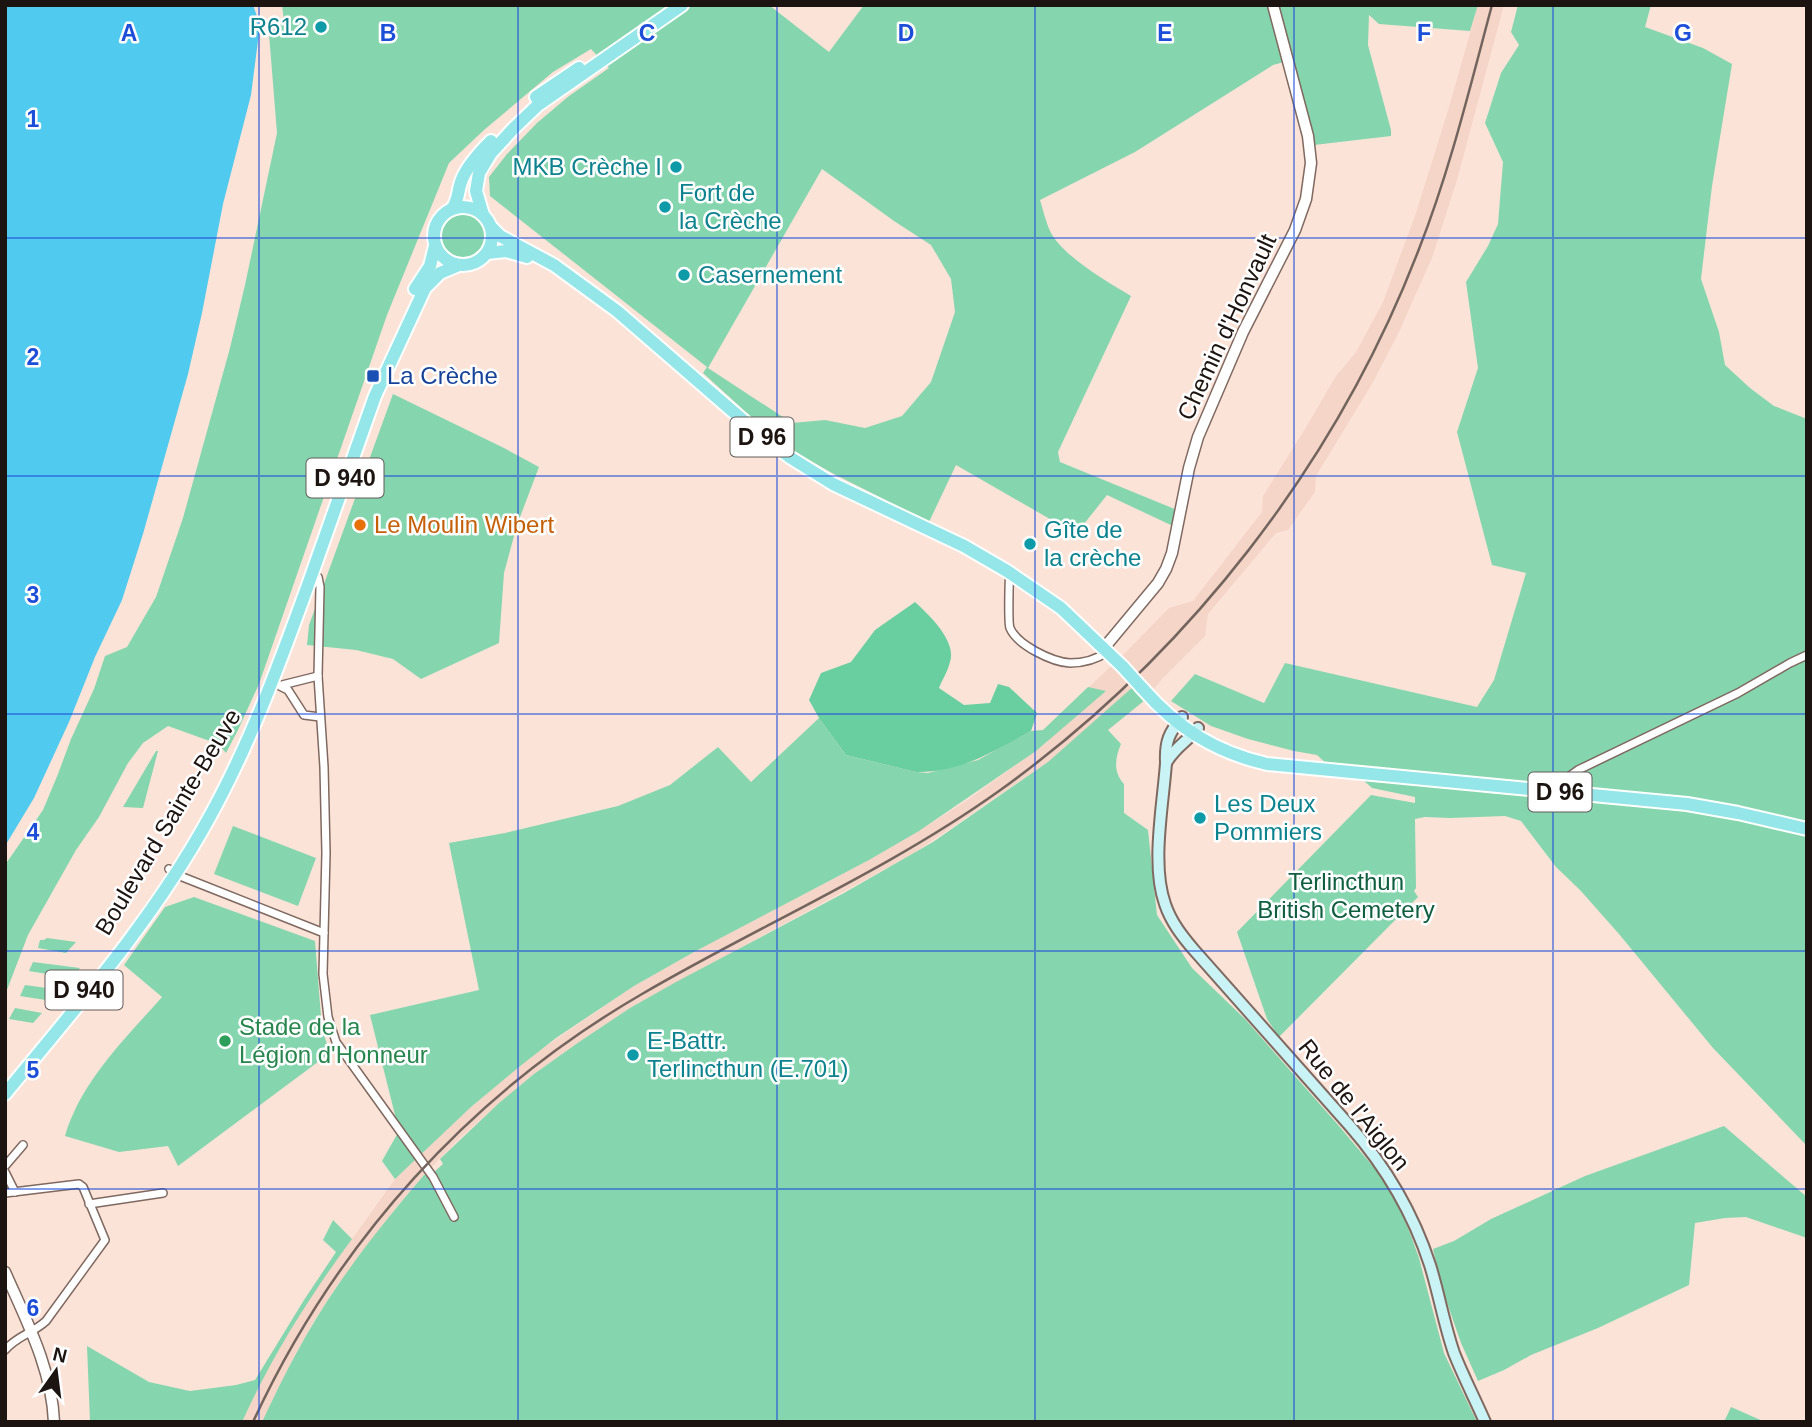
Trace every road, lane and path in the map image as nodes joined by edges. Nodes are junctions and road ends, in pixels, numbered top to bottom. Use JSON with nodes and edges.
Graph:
{"nodes":[{"id":1,"x":682,"y":5,"type":"edge"},
{"id":2,"x":1273,"y":5,"type":"edge"},
{"id":3,"x":629,"y":41,"type":"junction"},
{"id":4,"x":452,"y":209,"type":"junction"},
{"id":5,"x":483,"y":215,"type":"junction"},
{"id":6,"x":491,"y":227,"type":"junction"},
{"id":7,"x":435,"y":246,"type":"junction"},
{"id":8,"x":487,"y":253,"type":"junction"},
{"id":9,"x":459,"y":265,"type":"junction"},
{"id":10,"x":596,"y":295,"type":"junction"},
{"id":11,"x":399,"y":342,"type":"junction"},
{"id":12,"x":1010,"y":573,"type":"junction"},
{"id":13,"x":311,"y":574,"type":"junction"},
{"id":14,"x":1105,"y":650,"type":"junction"},
{"id":15,"x":1807,"y":655,"type":"edge"},
{"id":16,"x":318,"y":676,"type":"junction"},
{"id":17,"x":276,"y":683,"type":"junction"},
{"id":18,"x":320,"y":718,"type":"junction"},
{"id":19,"x":1180,"y":720,"type":"junction"},
{"id":20,"x":1196,"y":731,"type":"junction"},
{"id":21,"x":1166,"y":763,"type":"junction"},
{"id":22,"x":1556,"y":792,"type":"junction"},
{"id":23,"x":1807,"y":829,"type":"edge"},
{"id":24,"x":173,"y":871,"type":"junction"},
{"id":25,"x":324,"y":933,"type":"junction"},
{"id":26,"x":5,"y":1085,"type":"edge"},
{"id":27,"x":5,"y":1094,"type":"edge"},
{"id":28,"x":23,"y":1145,"type":"dead end"},
{"id":29,"x":5,"y":1166,"type":"edge"},
{"id":30,"x":5,"y":1172,"type":"edge"},
{"id":31,"x":15,"y":1192,"type":"junction"},
{"id":32,"x":5,"y":1193,"type":"edge"},
{"id":33,"x":163,"y":1193,"type":"dead end"},
{"id":34,"x":89,"y":1204,"type":"junction"},
{"id":35,"x":454,"y":1217,"type":"dead end"},
{"id":36,"x":5,"y":1272,"type":"edge"},
{"id":37,"x":31,"y":1331,"type":"junction"},
{"id":38,"x":5,"y":1350,"type":"edge"},
{"id":39,"x":54,"y":1422,"type":"edge"},
{"id":40,"x":1485,"y":1422,"type":"edge"}],
"edges":[{"from":1,"to":3,"type":"main road"},
{"from":2,"to":14,"type":"street","name":"Chemin d'Honvault"},
{"from":3,"to":4,"type":"main road"},
{"from":3,"to":5,"type":"main road"},
{"from":4,"to":5,"type":"main road"},
{"from":4,"to":7,"type":"main road"},
{"from":5,"to":6,"type":"main road"},
{"from":6,"to":8,"type":"main road"},
{"from":6,"to":10,"type":"main road","number":"D 96"},
{"from":7,"to":9,"type":"main road"},
{"from":7,"to":11,"type":"main road","number":"D 940"},
{"from":8,"to":9,"type":"main road"},
{"from":8,"to":10,"type":"main road","number":"D 96"},
{"from":9,"to":11,"type":"main road","number":"D 940"},
{"from":10,"to":12,"type":"main road","number":"D 96"},
{"from":11,"to":13,"type":"main road","name":"Boulevard Sainte-Beuve","number":"D 940"},
{"from":12,"to":14,"type":"main road","number":"D 96"},
{"from":12,"to":14,"type":"street"},
{"from":13,"to":16,"type":"street"},
{"from":13,"to":17,"type":"main road","name":"Boulevard Sainte-Beuve","number":"D 940"},
{"from":14,"to":19,"type":"main road","number":"D 96","bridge":true},
{"from":15,"to":22,"type":"street"},
{"from":16,"to":17,"type":"street"},
{"from":16,"to":18,"type":"street"},
{"from":17,"to":18,"type":"street"},
{"from":17,"to":24,"type":"main road","name":"Boulevard Sainte-Beuve","number":"D 940"},
{"from":18,"to":25,"type":"street"},
{"from":19,"to":20,"type":"main road","number":"D 96"},
{"from":19,"to":21,"type":"main road","name":"Rue de l'Aiglon"},
{"from":20,"to":21,"type":"main road"},
{"from":20,"to":22,"type":"main road","number":"D 96"},
{"from":21,"to":40,"type":"main road","name":"Rue de l'Aiglon"},
{"from":22,"to":23,"type":"main road","number":"D 96"},
{"from":24,"to":25,"type":"street"},
{"from":24,"to":26,"type":"main road","name":"Boulevard Sainte-Beuve","number":"D 940"},
{"from":24,"to":27,"type":"main road","name":"Boulevard Sainte-Beuve","number":"D 940"},
{"from":25,"to":35,"type":"street"},
{"from":28,"to":29,"type":"street"},
{"from":30,"to":31,"type":"street"},
{"from":31,"to":32,"type":"street"},
{"from":31,"to":34,"type":"street"},
{"from":33,"to":34,"type":"street"},
{"from":34,"to":37,"type":"street"},
{"from":36,"to":37,"type":"street"},
{"from":37,"to":38,"type":"street"},
{"from":37,"to":39,"type":"street"}]}
